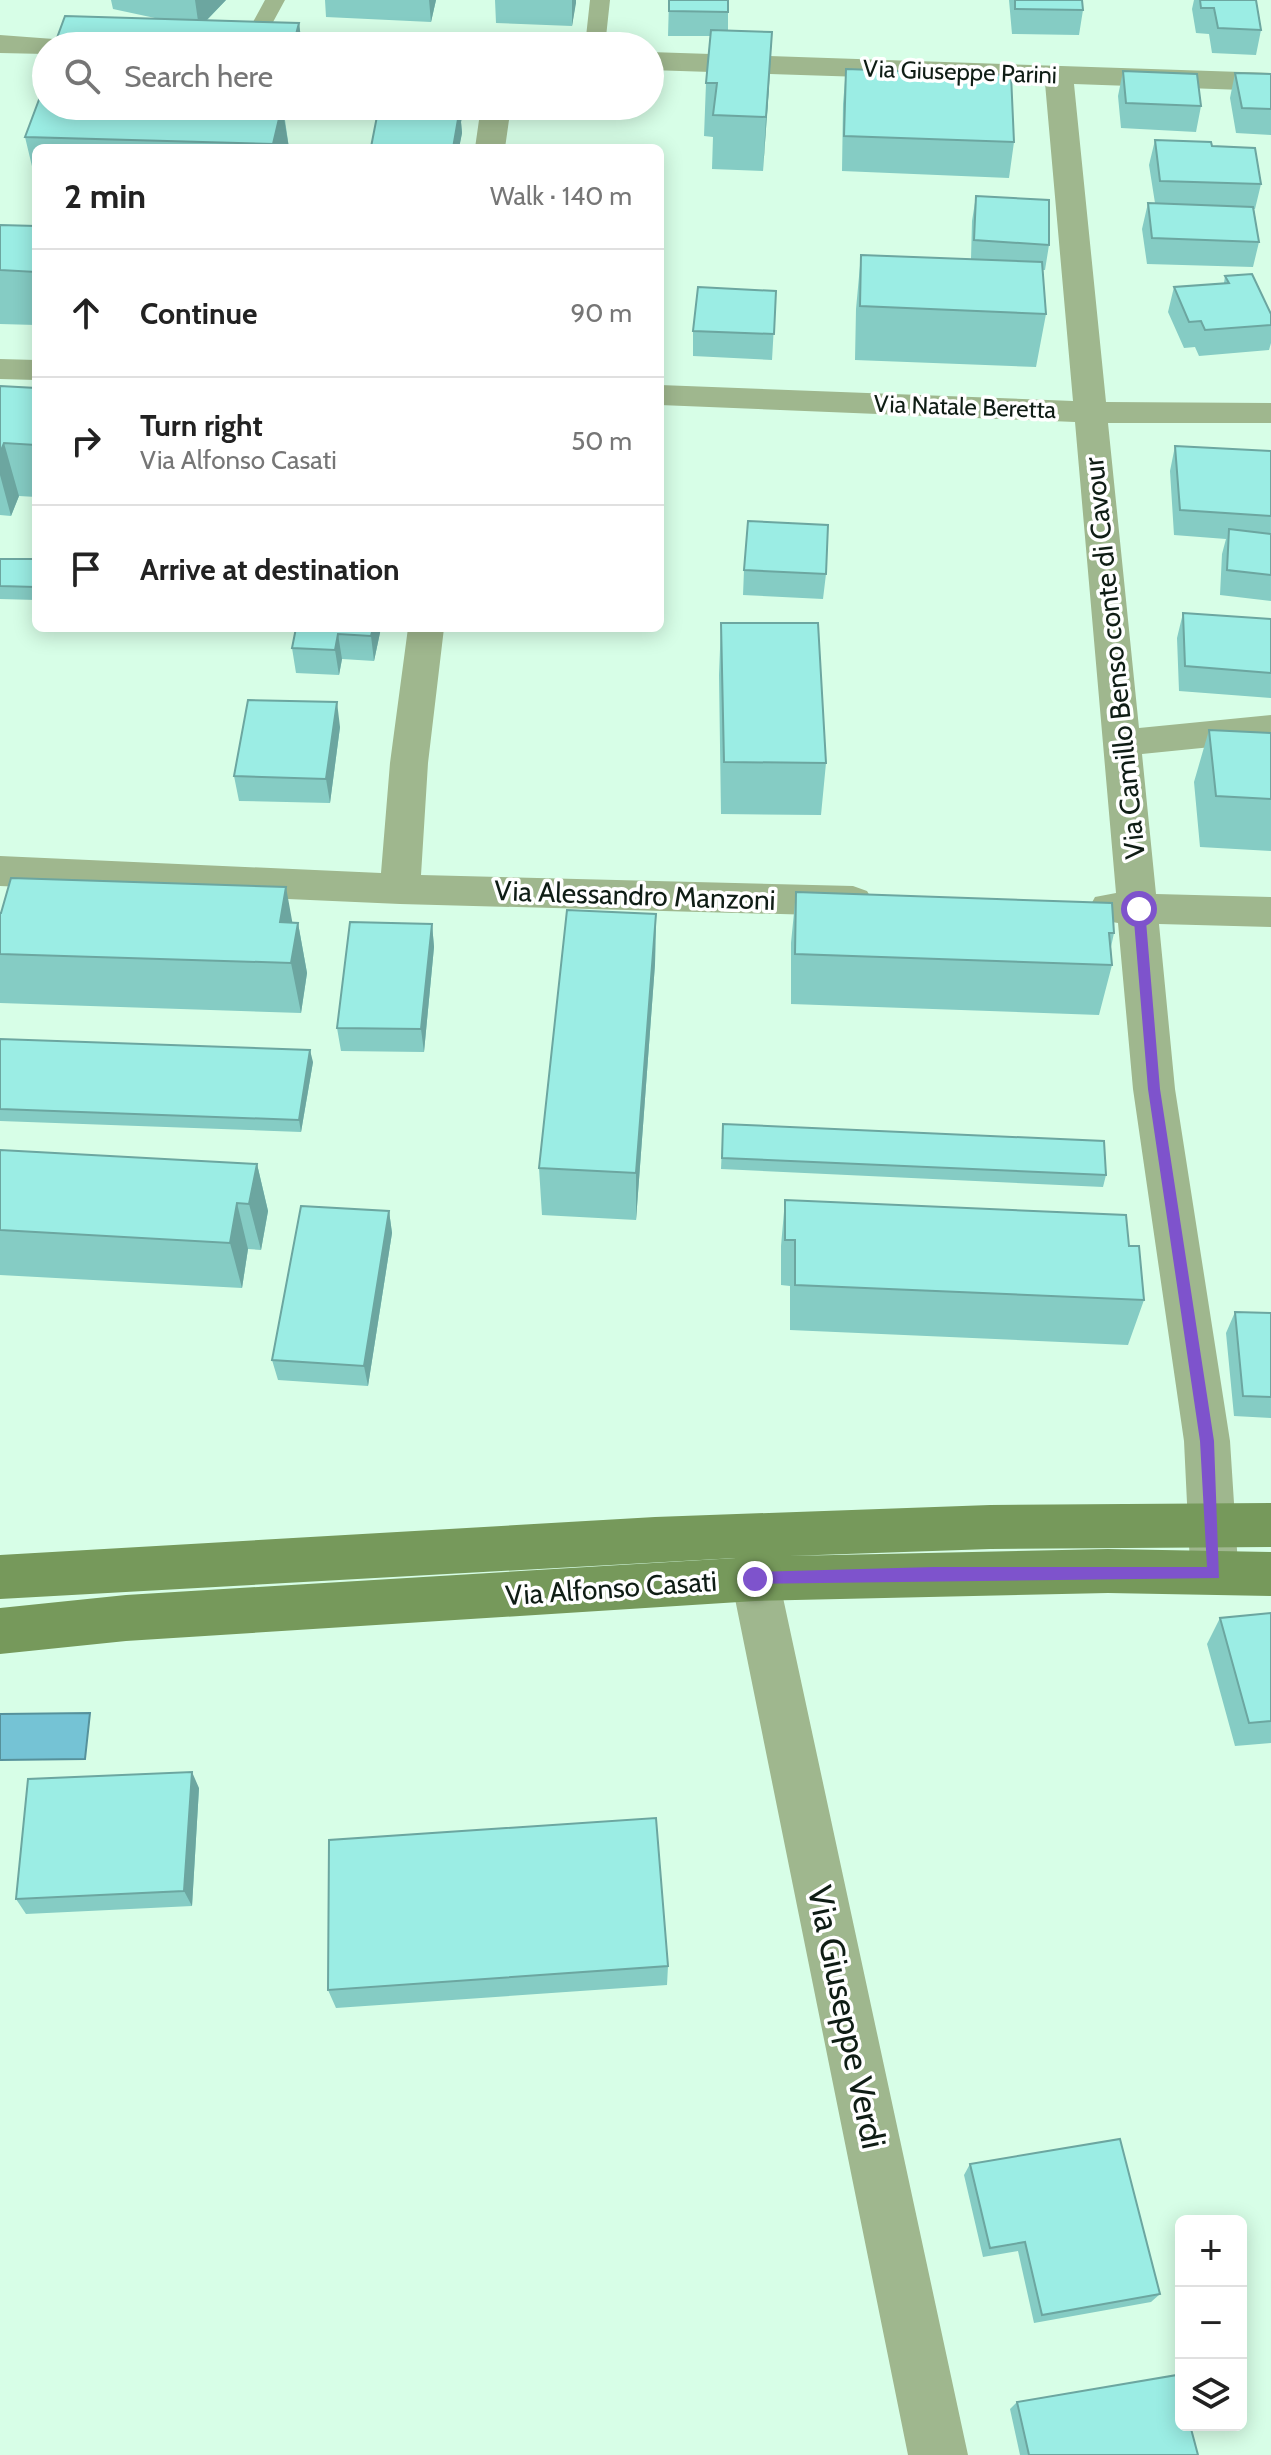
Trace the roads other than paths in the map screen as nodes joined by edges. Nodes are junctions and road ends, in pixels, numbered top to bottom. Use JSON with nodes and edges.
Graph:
{"nodes":[{"id":1,"x":275,"y":0,"type":"edge"},
{"id":2,"x":600,"y":0,"type":"edge"},
{"id":3,"x":258,"y":32,"type":"edge"},
{"id":4,"x":597,"y":32,"type":"edge"},
{"id":5,"x":0,"y":44,"type":"edge"},
{"id":6,"x":32,"y":45,"type":"edge"},
{"id":7,"x":664,"y":62,"type":"edge"},
{"id":8,"x":1059,"y":76,"type":"junction"},
{"id":9,"x":1271,"y":82,"type":"edge"},
{"id":10,"x":494,"y":120,"type":"edge"},
{"id":11,"x":491,"y":144,"type":"edge"},
{"id":12,"x":0,"y":369,"type":"edge"},
{"id":13,"x":32,"y":370,"type":"edge"},
{"id":14,"x":664,"y":395,"type":"edge"},
{"id":15,"x":1089,"y":412,"type":"junction"},
{"id":16,"x":1270,"y":414,"type":"edge"},
{"id":17,"x":425,"y":632,"type":"edge"},
{"id":18,"x":1271,"y":728,"type":"edge"},
{"id":19,"x":1123,"y":743,"type":"junction"},
{"id":20,"x":0,"y":871,"type":"edge"},
{"id":21,"x":400,"y":889,"type":"junction"},
{"id":22,"x":887,"y":902,"type":"edge"},
{"id":23,"x":1076,"y":907,"type":"edge"},
{"id":24,"x":1139,"y":909,"type":"junction"},
{"id":25,"x":1271,"y":912,"type":"edge"},
{"id":26,"x":1271,"y":1525,"type":"edge"},
{"id":27,"x":1212,"y":1526,"type":"junction"},
{"id":28,"x":1214,"y":1573,"type":"junction"},
{"id":29,"x":1271,"y":1574,"type":"edge"},
{"id":30,"x":0,"y":1577,"type":"edge"},
{"id":31,"x":755,"y":1579,"type":"junction"},
{"id":32,"x":0,"y":1631,"type":"edge"},
{"id":33,"x":938,"y":2455,"type":"edge"}],
"edges":[{"from":1,"to":3,"type":"lane"},
{"from":2,"to":4,"type":"lane"},
{"from":5,"to":6,"type":"street"},
{"from":7,"to":8,"type":"street","name":"Via Giuseppe Parini"},
{"from":8,"to":9,"type":"street","name":"Via Giuseppe Parini"},
{"from":8,"to":15,"type":"street","name":"Via Camillo Benso conte di Cavour"},
{"from":10,"to":11,"type":"street"},
{"from":12,"to":13,"type":"street"},
{"from":14,"to":15,"type":"street","name":"Via Natale Beretta"},
{"from":15,"to":16,"type":"street","name":"Via Natale Beretta"},
{"from":15,"to":19,"type":"street","name":"Via Camillo Benso conte di Cavour"},
{"from":17,"to":21,"type":"street"},
{"from":18,"to":19,"type":"street"},
{"from":19,"to":24,"type":"street","name":"Via Camillo Benso conte di Cavour"},
{"from":20,"to":21,"type":"street","name":"Via Alessandro Manzoni"},
{"from":21,"to":22,"type":"street","name":"Via Alessandro Manzoni"},
{"from":23,"to":24,"type":"street"},
{"from":24,"to":25,"type":"street"},
{"from":24,"to":27,"type":"street","name":"Via Camillo Benso conte di Cavour"},
{"from":26,"to":27,"type":"main road","name":"Via Alfonso Casati"},
{"from":27,"to":28,"type":"street","name":"Via Camillo Benso conte di Cavour"},
{"from":27,"to":30,"type":"main road","name":"Via Alfonso Casati"},
{"from":28,"to":29,"type":"main road","name":"Via Alfonso Casati"},
{"from":28,"to":31,"type":"main road","name":"Via Alfonso Casati"},
{"from":31,"to":32,"type":"main road","name":"Via Alfonso Casati"},
{"from":31,"to":33,"type":"street","name":"Via Giuseppe Verdi"}]}
